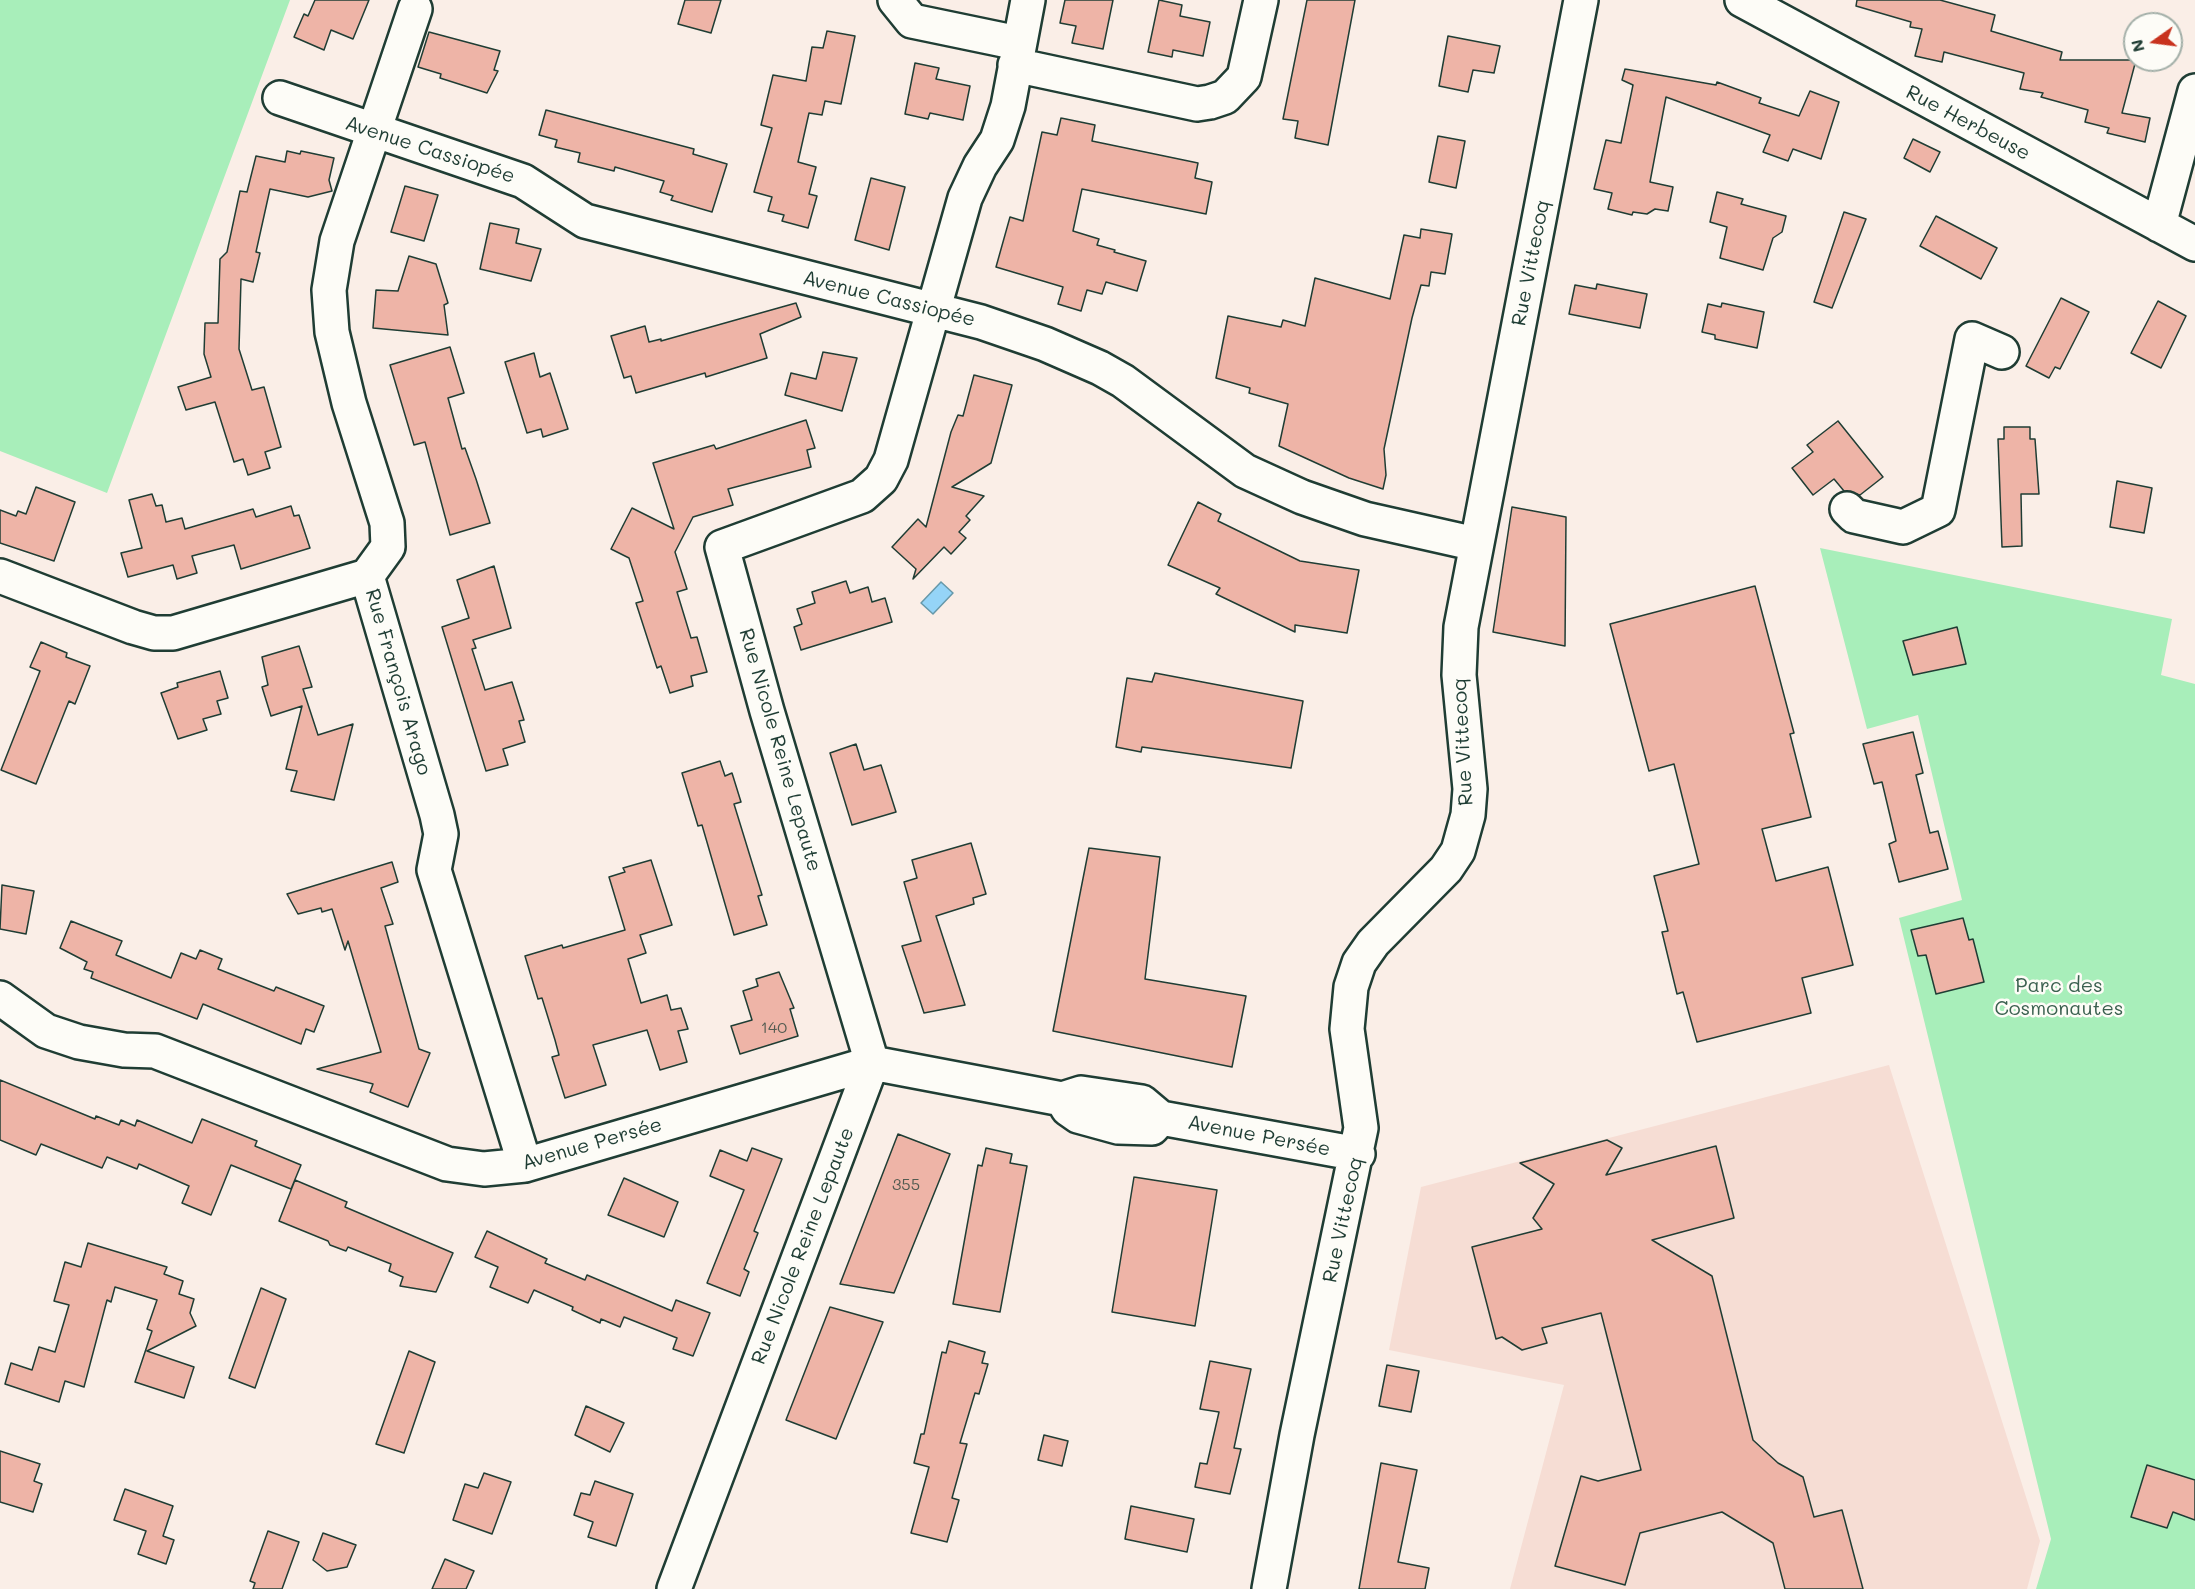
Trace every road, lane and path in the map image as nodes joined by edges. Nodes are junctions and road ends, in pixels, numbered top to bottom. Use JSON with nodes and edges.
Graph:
{"nodes":[{"id":1,"x":894,"y":0,"type":"edge"},
{"id":2,"x":1028,"y":0,"type":"edge"},
{"id":3,"x":1261,"y":0,"type":"edge"},
{"id":4,"x":1581,"y":0,"type":"edge"},
{"id":5,"x":1748,"y":1,"type":"edge"},
{"id":6,"x":415,"y":9,"type":"dead end"},
{"id":7,"x":1017,"y":54,"type":"junction"},
{"id":8,"x":2195,"y":91,"type":"edge"},
{"id":9,"x":280,"y":98,"type":"dead end"},
{"id":10,"x":372,"y":131,"type":"junction"},
{"id":11,"x":2159,"y":225,"type":"junction"},
{"id":12,"x":2195,"y":244,"type":"edge"},
{"id":13,"x":935,"y":310,"type":"junction"},
{"id":14,"x":2002,"y":352,"type":"dead end"},
{"id":15,"x":1847,"y":509,"type":"dead end"},
{"id":16,"x":1476,"y":544,"type":"junction"},
{"id":17,"x":0,"y":576,"type":"edge"},
{"id":18,"x":367,"y":576,"type":"junction"},
{"id":19,"x":0,"y":998,"type":"edge"},
{"id":20,"x":872,"y":1063,"type":"junction"},
{"id":21,"x":1358,"y":1155,"type":"junction"},
{"id":22,"x":525,"y":1165,"type":"junction"},
{"id":23,"x":674,"y":1589,"type":"edge"},
{"id":24,"x":1269,"y":1589,"type":"edge"}],
"edges":[{"from":1,"to":7,"type":"street"},
{"from":2,"to":7,"type":"street","name":"Rue Nicole Reine Lepaute"},
{"from":3,"to":7,"type":"street"},
{"from":4,"to":16,"type":"street","name":"Rue Vittecoq"},
{"from":5,"to":11,"type":"street","name":"Rue Herbeuse"},
{"from":6,"to":10,"type":"street","name":"Rue François Arago"},
{"from":7,"to":13,"type":"street","name":"Rue Nicole Reine Lepaute"},
{"from":8,"to":11,"type":"street"},
{"from":9,"to":10,"type":"street","name":"Avenue Cassiopée"},
{"from":10,"to":13,"type":"street","name":"Avenue Cassiopée"},
{"from":10,"to":18,"type":"street","name":"Rue François Arago"},
{"from":11,"to":12,"type":"street","name":"Rue Herbeuse"},
{"from":13,"to":16,"type":"street","name":"Avenue Cassiopée"},
{"from":13,"to":20,"type":"street","name":"Rue Nicole Reine Lepaute"},
{"from":14,"to":15,"type":"street"},
{"from":16,"to":21,"type":"street","name":"Rue Vittecoq"},
{"from":17,"to":18,"type":"street"},
{"from":18,"to":22,"type":"street","name":"Rue François Arago"},
{"from":19,"to":22,"type":"street","name":"Avenue Persée"},
{"from":20,"to":21,"type":"street","name":"Avenue Persée"},
{"from":20,"to":22,"type":"street","name":"Avenue Persée"},
{"from":20,"to":23,"type":"street","name":"Rue Nicole Reine Lepaute"},
{"from":21,"to":24,"type":"street","name":"Rue Vittecoq"}]}
